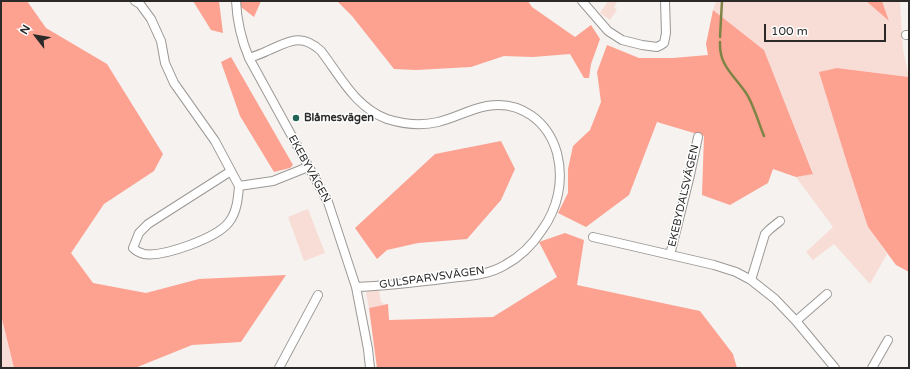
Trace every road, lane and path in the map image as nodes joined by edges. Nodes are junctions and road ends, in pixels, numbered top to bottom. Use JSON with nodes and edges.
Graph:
{"nodes":[{"id":1,"x":135,"y":1,"type":"edge"},
{"id":2,"x":236,"y":1,"type":"edge"},
{"id":3,"x":582,"y":1,"type":"edge"},
{"id":4,"x":666,"y":1,"type":"edge"},
{"id":5,"x":249,"y":58,"type":"junction"},
{"id":6,"x":698,"y":137,"type":"dead end"},
{"id":7,"x":308,"y":167,"type":"junction"},
{"id":8,"x":231,"y":171,"type":"junction"},
{"id":9,"x":239,"y":186,"type":"junction"},
{"id":10,"x":780,"y":221,"type":"dead end"},
{"id":11,"x":593,"y":238,"type":"dead end"},
{"id":12,"x":670,"y":255,"type":"junction"},
{"id":13,"x":751,"y":280,"type":"junction"},
{"id":14,"x":356,"y":287,"type":"junction"},
{"id":15,"x":827,"y":294,"type":"dead end"},
{"id":16,"x":317,"y":300,"type":"dead end"},
{"id":17,"x":796,"y":321,"type":"junction"},
{"id":18,"x":888,"y":340,"type":"dead end"},
{"id":19,"x":279,"y":368,"type":"edge"},
{"id":20,"x":370,"y":368,"type":"edge"},
{"id":21,"x":835,"y":368,"type":"edge"},
{"id":22,"x":872,"y":368,"type":"edge"}],
"edges":[{"from":1,"to":8,"type":"street"},
{"from":2,"to":5,"type":"street","name":"EKEBYVÄGEN"},
{"from":3,"to":4,"type":"street"},
{"from":5,"to":7,"type":"street","name":"EKEBYVÄGEN"},
{"from":5,"to":14,"type":"street","name":"GULSPARVSVÄGEN"},
{"from":6,"to":12,"type":"street","name":"EKEBYDALSVÄGEN"},
{"from":7,"to":9,"type":"street"},
{"from":7,"to":14,"type":"street","name":"EKEBYVÄGEN"},
{"from":8,"to":9,"type":"street"},
{"from":8,"to":9,"type":"street"},
{"from":10,"to":13,"type":"street"},
{"from":11,"to":12,"type":"street","name":"EKEBYDALSVÄGEN"},
{"from":12,"to":13,"type":"street","name":"EKEBYDALSVÄGEN"},
{"from":13,"to":17,"type":"street","name":"EKEBYDALSVÄGEN"},
{"from":14,"to":20,"type":"street","name":"EKEBYVÄGEN"},
{"from":15,"to":17,"type":"street"},
{"from":16,"to":19,"type":"street"},
{"from":17,"to":21,"type":"street","name":"EKEBYDALSVÄGEN"},
{"from":18,"to":22,"type":"street"}]}
